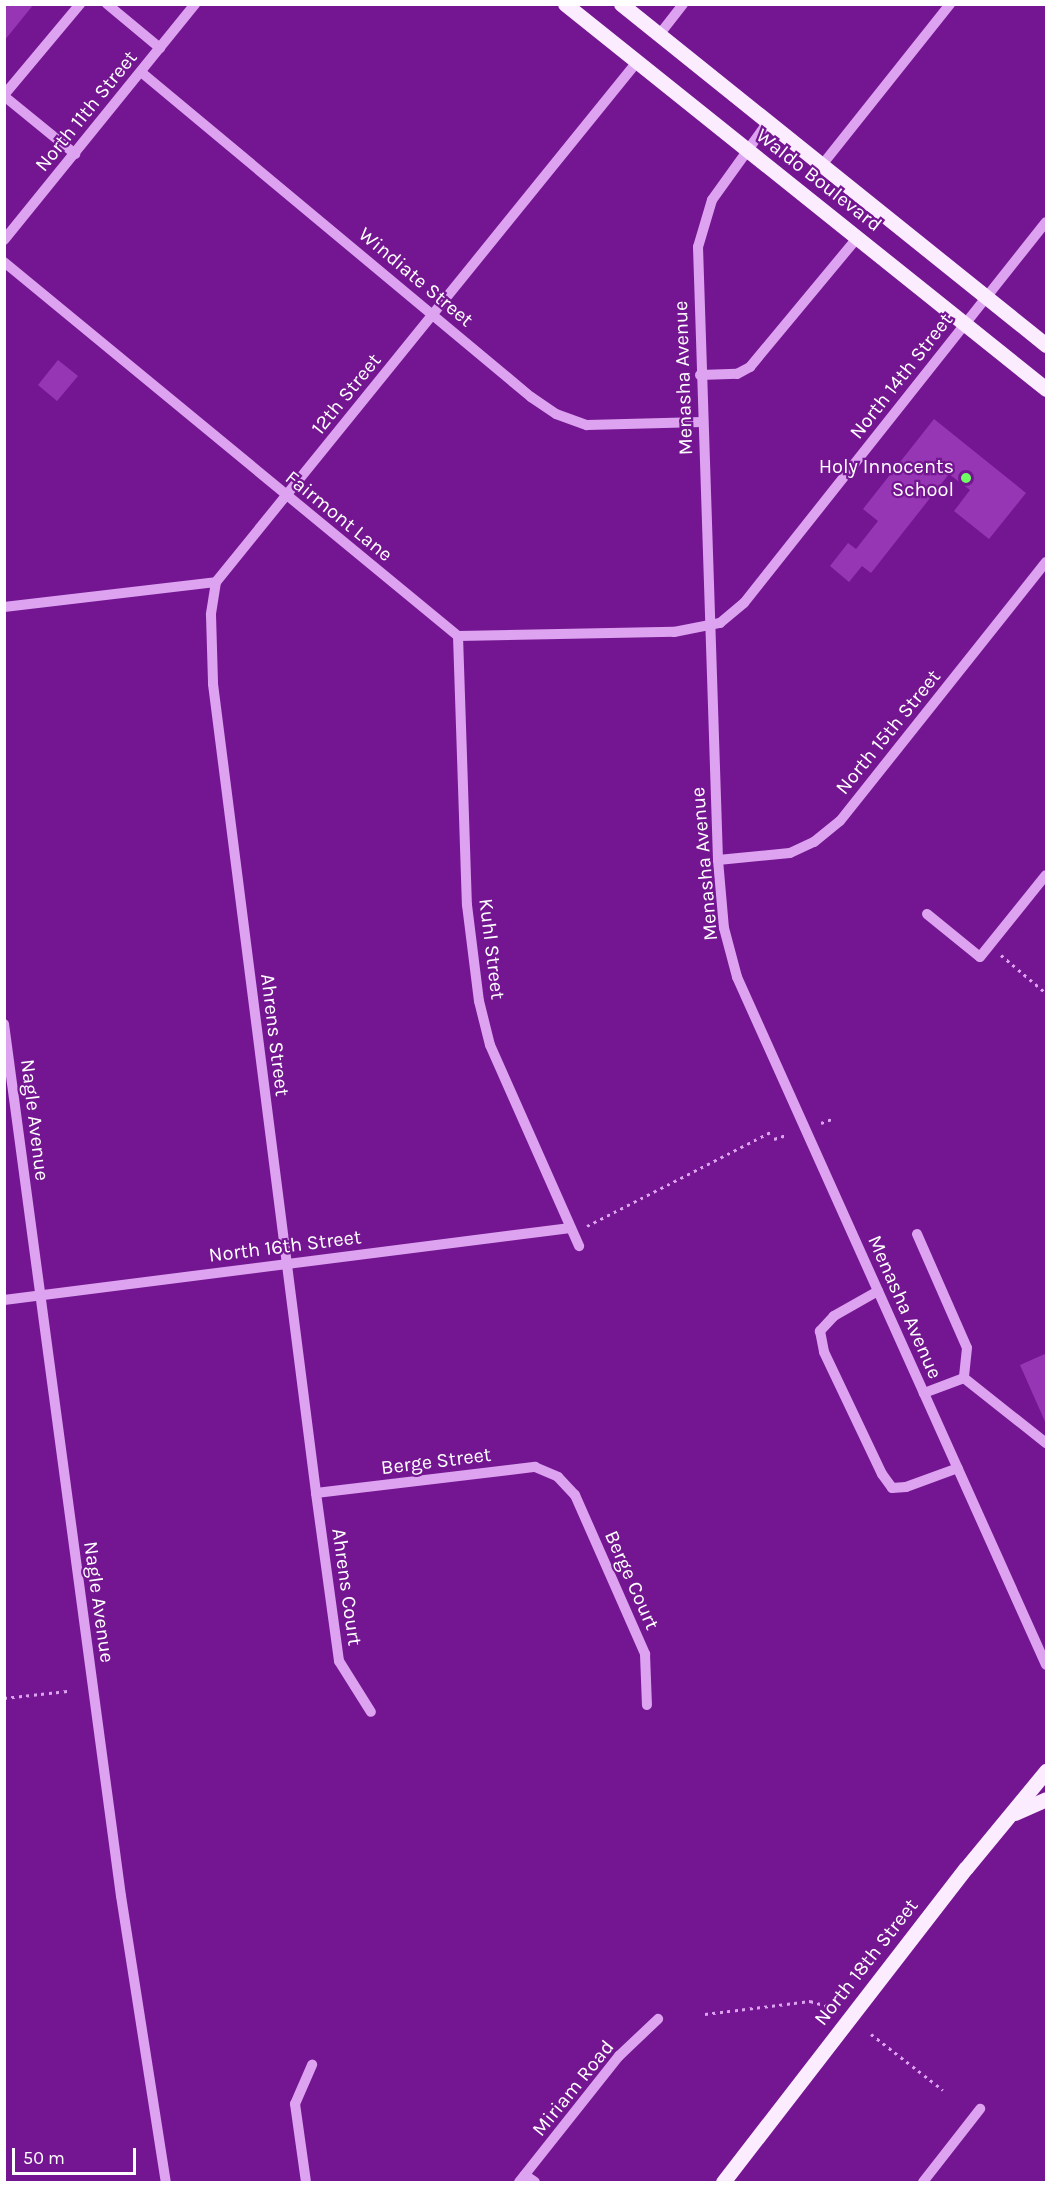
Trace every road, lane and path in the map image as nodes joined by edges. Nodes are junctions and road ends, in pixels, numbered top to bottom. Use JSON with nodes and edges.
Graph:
{"nodes":[{"id":1,"x":80,"y":4,"type":"edge"},
{"id":2,"x":107,"y":4,"type":"edge"},
{"id":3,"x":195,"y":4,"type":"edge"},
{"id":4,"x":565,"y":4,"type":"edge"},
{"id":5,"x":621,"y":4,"type":"edge"},
{"id":6,"x":682,"y":4,"type":"edge"},
{"id":7,"x":950,"y":4,"type":"edge"},
{"id":8,"x":659,"y":35,"type":"junction"},
{"id":9,"x":160,"y":48,"type":"junction"},
{"id":10,"x":637,"y":62,"type":"junction"},
{"id":11,"x":141,"y":72,"type":"junction"},
{"id":12,"x":4,"y":96,"type":"edge"},
{"id":13,"x":768,"y":122,"type":"junction"},
{"id":14,"x":746,"y":150,"type":"junction"},
{"id":15,"x":75,"y":154,"type":"junction"},
{"id":16,"x":822,"y":165,"type":"junction"},
{"id":17,"x":1047,"y":222,"type":"edge"},
{"id":18,"x":857,"y":238,"type":"junction"},
{"id":19,"x":4,"y":240,"type":"edge"},
{"id":20,"x":4,"y":262,"type":"edge"},
{"id":21,"x":987,"y":297,"type":"junction"},
{"id":22,"x":433,"y":315,"type":"junction"},
{"id":23,"x":965,"y":324,"type":"junction"},
{"id":24,"x":1047,"y":345,"type":"edge"},
{"id":25,"x":700,"y":375,"type":"junction"},
{"id":26,"x":1047,"y":389,"type":"edge"},
{"id":27,"x":702,"y":422,"type":"junction"},
{"id":28,"x":287,"y":497,"type":"junction"},
{"id":29,"x":1047,"y":562,"type":"edge"},
{"id":30,"x":216,"y":582,"type":"junction"},
{"id":31,"x":4,"y":608,"type":"edge"},
{"id":32,"x":710,"y":626,"type":"junction"},
{"id":33,"x":458,"y":636,"type":"junction"},
{"id":34,"x":718,"y":860,"type":"junction"},
{"id":35,"x":1047,"y":875,"type":"edge"},
{"id":36,"x":927,"y":914,"type":"dead end"},
{"id":37,"x":1001,"y":955,"type":"dead end"},
{"id":38,"x":1047,"y":993,"type":"edge"},
{"id":39,"x":4,"y":1024,"type":"edge"},
{"id":40,"x":832,"y":1119,"type":"dead end"},
{"id":41,"x":821,"y":1123,"type":"dead end"},
{"id":42,"x":771,"y":1132,"type":"dead end"},
{"id":43,"x":786,"y":1135,"type":"dead end"},
{"id":44,"x":774,"y":1139,"type":"dead end"},
{"id":45,"x":586,"y":1226,"type":"dead end"},
{"id":46,"x":570,"y":1228,"type":"junction"},
{"id":47,"x":917,"y":1234,"type":"dead end"},
{"id":48,"x":579,"y":1246,"type":"dead end"},
{"id":49,"x":286,"y":1264,"type":"junction"},
{"id":50,"x":878,"y":1292,"type":"junction"},
{"id":51,"x":38,"y":1296,"type":"junction"},
{"id":52,"x":4,"y":1300,"type":"edge"},
{"id":53,"x":964,"y":1378,"type":"junction"},
{"id":54,"x":924,"y":1394,"type":"junction"},
{"id":55,"x":1047,"y":1443,"type":"edge"},
{"id":56,"x":958,"y":1468,"type":"junction"},
{"id":57,"x":558,"y":1477,"type":"joint"},
{"id":58,"x":316,"y":1493,"type":"junction"},
{"id":59,"x":1047,"y":1665,"type":"edge"},
{"id":60,"x":68,"y":1690,"type":"dead end"},
{"id":61,"x":4,"y":1698,"type":"edge"},
{"id":62,"x":647,"y":1705,"type":"dead end"},
{"id":63,"x":371,"y":1713,"type":"dead end"},
{"id":64,"x":1047,"y":1771,"type":"edge"},
{"id":65,"x":1047,"y":1799,"type":"edge"},
{"id":66,"x":1010,"y":1816,"type":"junction"},
{"id":67,"x":827,"y":2006,"type":"dead end"},
{"id":68,"x":705,"y":2014,"type":"dead end"},
{"id":69,"x":658,"y":2019,"type":"dead end"},
{"id":70,"x":871,"y":2034,"type":"dead end"},
{"id":71,"x":312,"y":2066,"type":"dead end"},
{"id":72,"x":943,"y":2090,"type":"dead end"},
{"id":73,"x":980,"y":2109,"type":"dead end"},
{"id":74,"x":522,"y":2179,"type":"edge"},
{"id":75,"x":166,"y":2182,"type":"edge"},
{"id":76,"x":306,"y":2182,"type":"edge"},
{"id":77,"x":535,"y":2182,"type":"edge"},
{"id":78,"x":723,"y":2182,"type":"edge"},
{"id":79,"x":922,"y":2182,"type":"edge"}],
"edges":[{"from":1,"to":12,"type":"street"},
{"from":2,"to":9,"type":"street"},
{"from":3,"to":9,"type":"street","name":"North 11th Street"},
{"from":4,"to":10,"type":"main road","name":"Waldo Boulevard"},
{"from":5,"to":8,"type":"main road","name":"Waldo Boulevard"},
{"from":6,"to":8,"type":"street"},
{"from":7,"to":16,"type":"street"},
{"from":8,"to":13,"type":"main road","name":"Waldo Boulevard"},
{"from":9,"to":11,"type":"street","name":"North 11th Street"},
{"from":10,"to":14,"type":"main road","name":"Waldo Boulevard"},
{"from":10,"to":22,"type":"street","name":"12th Street"},
{"from":11,"to":15,"type":"street","name":"North 11th Street"},
{"from":11,"to":22,"type":"street","name":"Windiate Street"},
{"from":12,"to":15,"type":"street"},
{"from":13,"to":14,"type":"street","name":"Menasha Avenue"},
{"from":13,"to":16,"type":"main road","name":"Waldo Boulevard"},
{"from":14,"to":18,"type":"main road","name":"Waldo Boulevard"},
{"from":14,"to":25,"type":"street","name":"Menasha Avenue"},
{"from":15,"to":19,"type":"street","name":"North 11th Street"},
{"from":16,"to":21,"type":"main road","name":"Waldo Boulevard"},
{"from":17,"to":21,"type":"street","name":"North 14th Street"},
{"from":18,"to":23,"type":"main road","name":"Waldo Boulevard"},
{"from":18,"to":25,"type":"street"},
{"from":20,"to":28,"type":"street","name":"Fairmont Lane"},
{"from":21,"to":23,"type":"street","name":"North 14th Street"},
{"from":21,"to":24,"type":"main road","name":"Waldo Boulevard"},
{"from":22,"to":27,"type":"street","name":"Windiate Street"},
{"from":22,"to":28,"type":"street","name":"12th Street"},
{"from":23,"to":26,"type":"main road","name":"Waldo Boulevard"},
{"from":23,"to":32,"type":"street","name":"North 14th Street"},
{"from":25,"to":27,"type":"street","name":"Menasha Avenue"},
{"from":27,"to":32,"type":"street","name":"Menasha Avenue"},
{"from":28,"to":30,"type":"street","name":"12th Street"},
{"from":28,"to":33,"type":"street","name":"Fairmont Lane"},
{"from":29,"to":34,"type":"street","name":"North 15th Street"},
{"from":30,"to":31,"type":"street"},
{"from":30,"to":49,"type":"street","name":"Ahrens Street"},
{"from":32,"to":33,"type":"street"},
{"from":32,"to":34,"type":"street","name":"Menasha Avenue"},
{"from":33,"to":46,"type":"street","name":"Kuhl Street"},
{"from":34,"to":50,"type":"street","name":"Menasha Avenue"},
{"from":35,"to":36,"type":"street"},
{"from":37,"to":38,"type":"path"},
{"from":39,"to":51,"type":"street","name":"Nagle Avenue"},
{"from":40,"to":41,"type":"path"},
{"from":42,"to":45,"type":"path"},
{"from":43,"to":44,"type":"path"},
{"from":46,"to":48,"type":"street","name":"Kuhl Street"},
{"from":46,"to":49,"type":"street","name":"North 16th Street"},
{"from":47,"to":53,"type":"street"},
{"from":49,"to":51,"type":"street","name":"North 16th Street"},
{"from":49,"to":58,"type":"street","name":"Ahrens Street"},
{"from":50,"to":54,"type":"street","name":"Menasha Avenue"},
{"from":50,"to":56,"type":"street"},
{"from":51,"to":52,"type":"street","name":"North 16th Street"},
{"from":51,"to":75,"type":"street","name":"Nagle Avenue"},
{"from":53,"to":54,"type":"street"},
{"from":53,"to":55,"type":"street"},
{"from":54,"to":56,"type":"street","name":"Menasha Avenue"},
{"from":56,"to":59,"type":"street","name":"Menasha Avenue"},
{"from":57,"to":58,"type":"street","name":"Berge Street"},
{"from":57,"to":62,"type":"street","name":"Berge Court"},
{"from":58,"to":63,"type":"street","name":"Ahrens Court"},
{"from":60,"to":61,"type":"path"},
{"from":64,"to":66,"type":"main road","name":"North 18th Street"},
{"from":65,"to":66,"type":"main road"},
{"from":66,"to":78,"type":"main road","name":"North 18th Street"},
{"from":67,"to":68,"type":"path"},
{"from":69,"to":74,"type":"street","name":"Miriam Road"},
{"from":70,"to":72,"type":"path"},
{"from":71,"to":76,"type":"street"},
{"from":73,"to":79,"type":"street"},
{"from":74,"to":77,"type":"street"}]}
